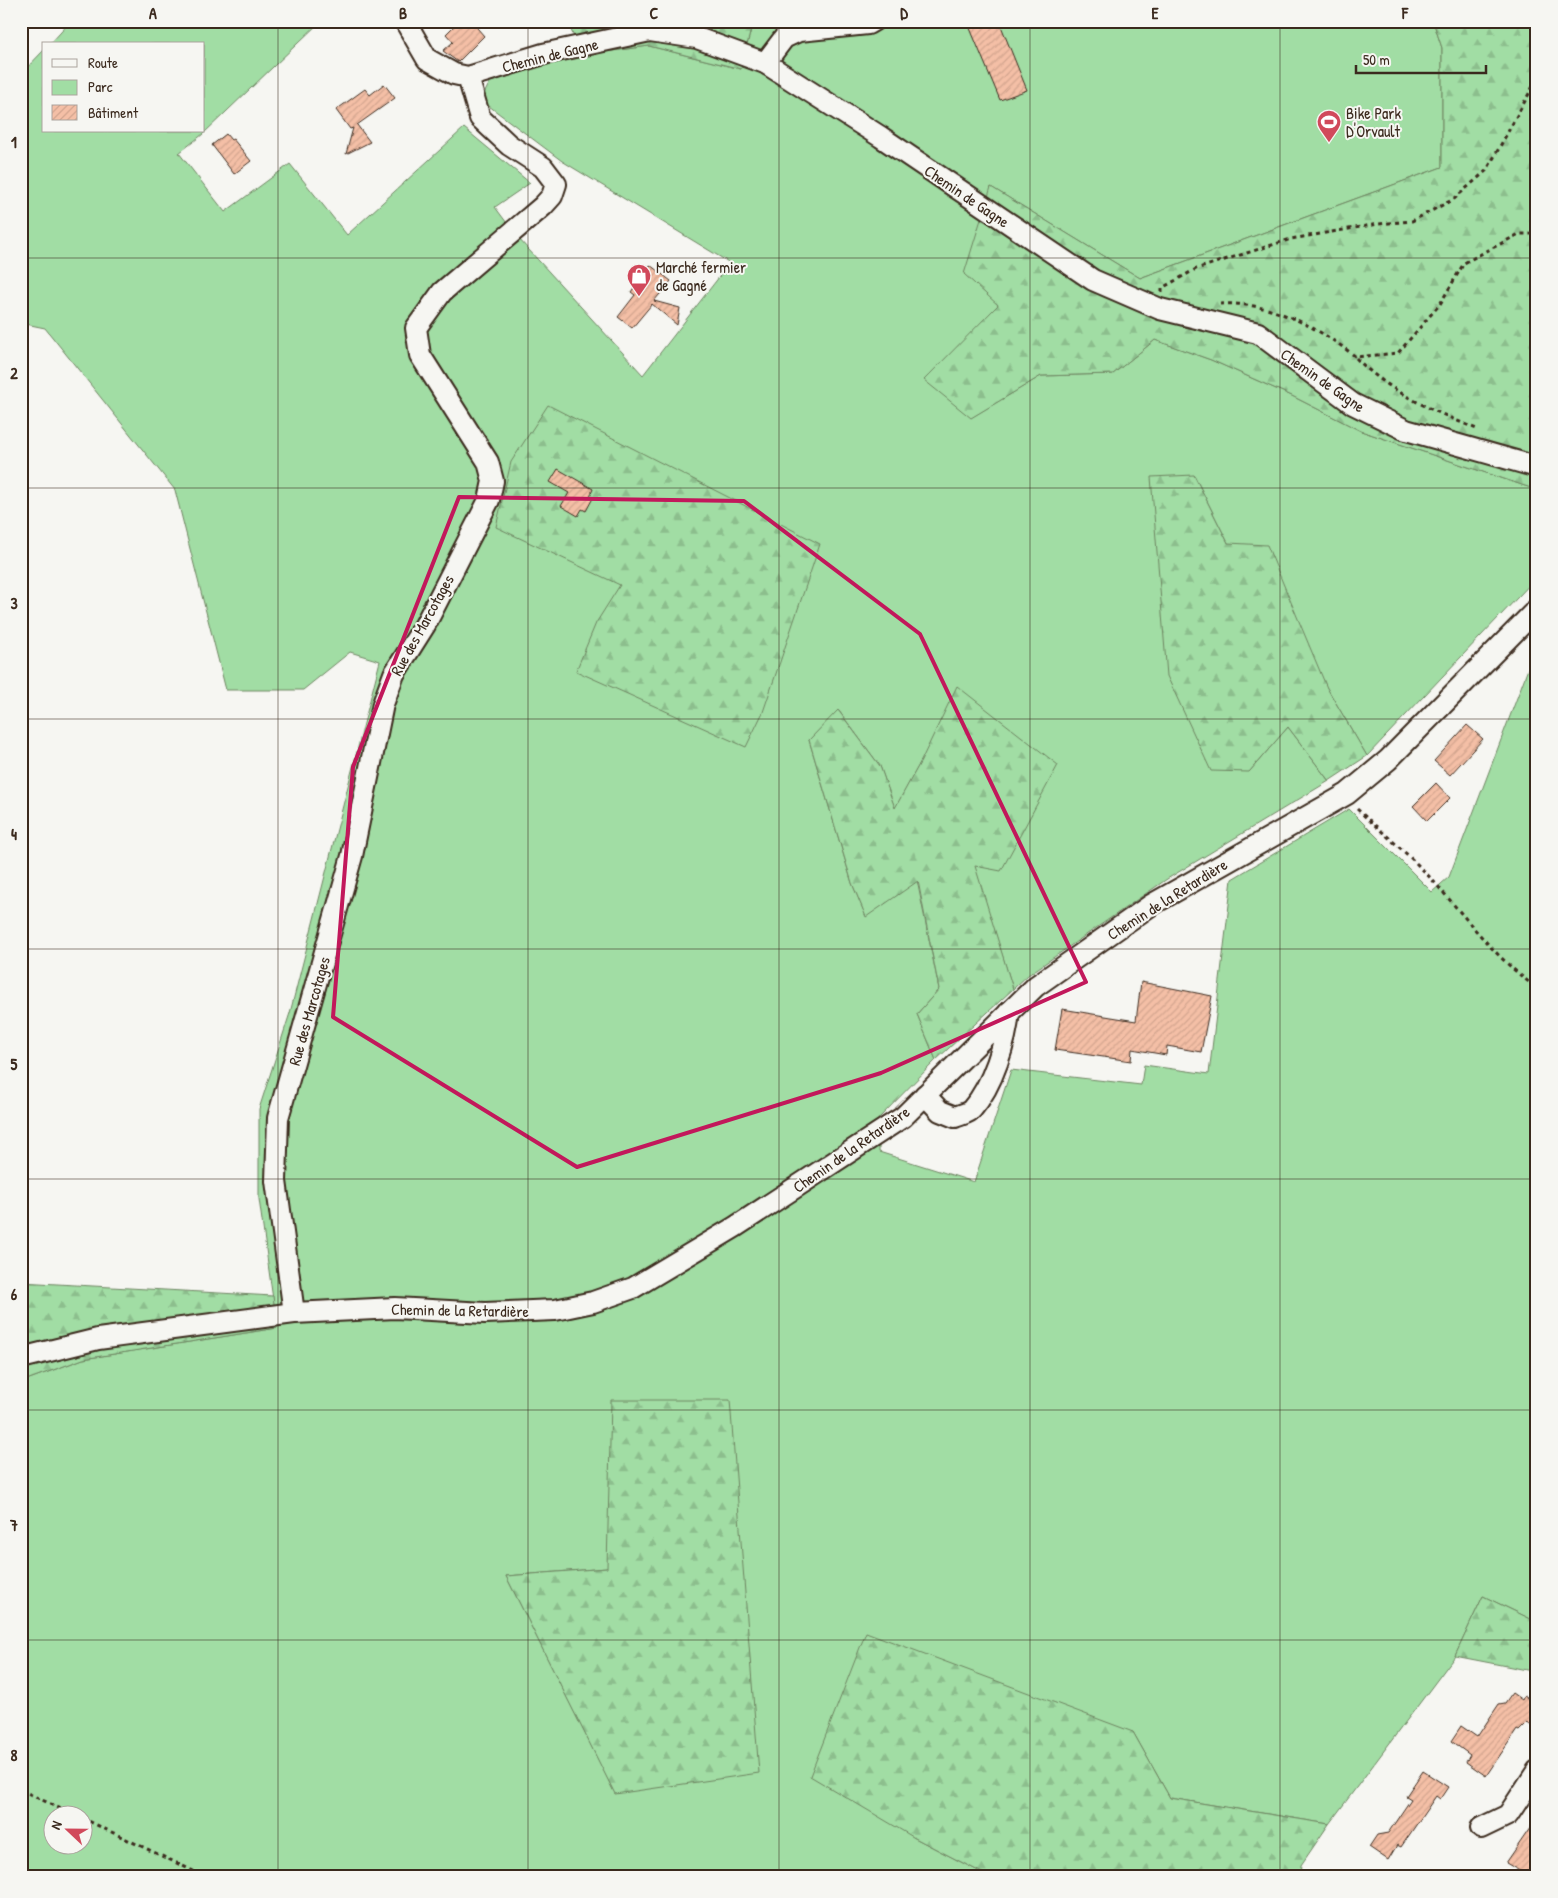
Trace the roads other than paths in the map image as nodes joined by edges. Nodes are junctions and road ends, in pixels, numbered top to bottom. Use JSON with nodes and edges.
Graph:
{"nodes":[{"id":1,"x":404,"y":21,"type":"edge"},
{"id":2,"x":873,"y":21,"type":"edge"},
{"id":3,"x":765,"y":63,"type":"junction"},
{"id":4,"x":468,"y":77,"type":"junction"},
{"id":5,"x":1537,"y":467,"type":"edge"},
{"id":6,"x":1537,"y":609,"type":"edge"},
{"id":7,"x":1009,"y":1012,"type":"junction"},
{"id":8,"x":925,"y":1095,"type":"junction"},
{"id":9,"x":294,"y":1313,"type":"junction"},
{"id":10,"x":21,"y":1358,"type":"edge"},
{"id":11,"x":1537,"y":1771,"type":"edge"},
{"id":12,"x":1481,"y":1828,"type":"dead end"}],
"edges":[{"from":1,"to":4,"type":"street"},
{"from":2,"to":3,"type":"street"},
{"from":3,"to":4,"type":"street","name":"Chemin de Gagne"},
{"from":3,"to":5,"type":"street","name":"Chemin de Gagne"},
{"from":4,"to":9,"type":"street","name":"Rue des Marcotages"},
{"from":6,"to":7,"type":"street","name":"Chemin de la Retardière"},
{"from":7,"to":8,"type":"street","name":"Chemin de la Retardière"},
{"from":7,"to":8,"type":"street"},
{"from":8,"to":9,"type":"street","name":"Chemin de la Retardière"},
{"from":9,"to":10,"type":"street","name":"Chemin de la Retardière"},
{"from":11,"to":12,"type":"street"}]}
